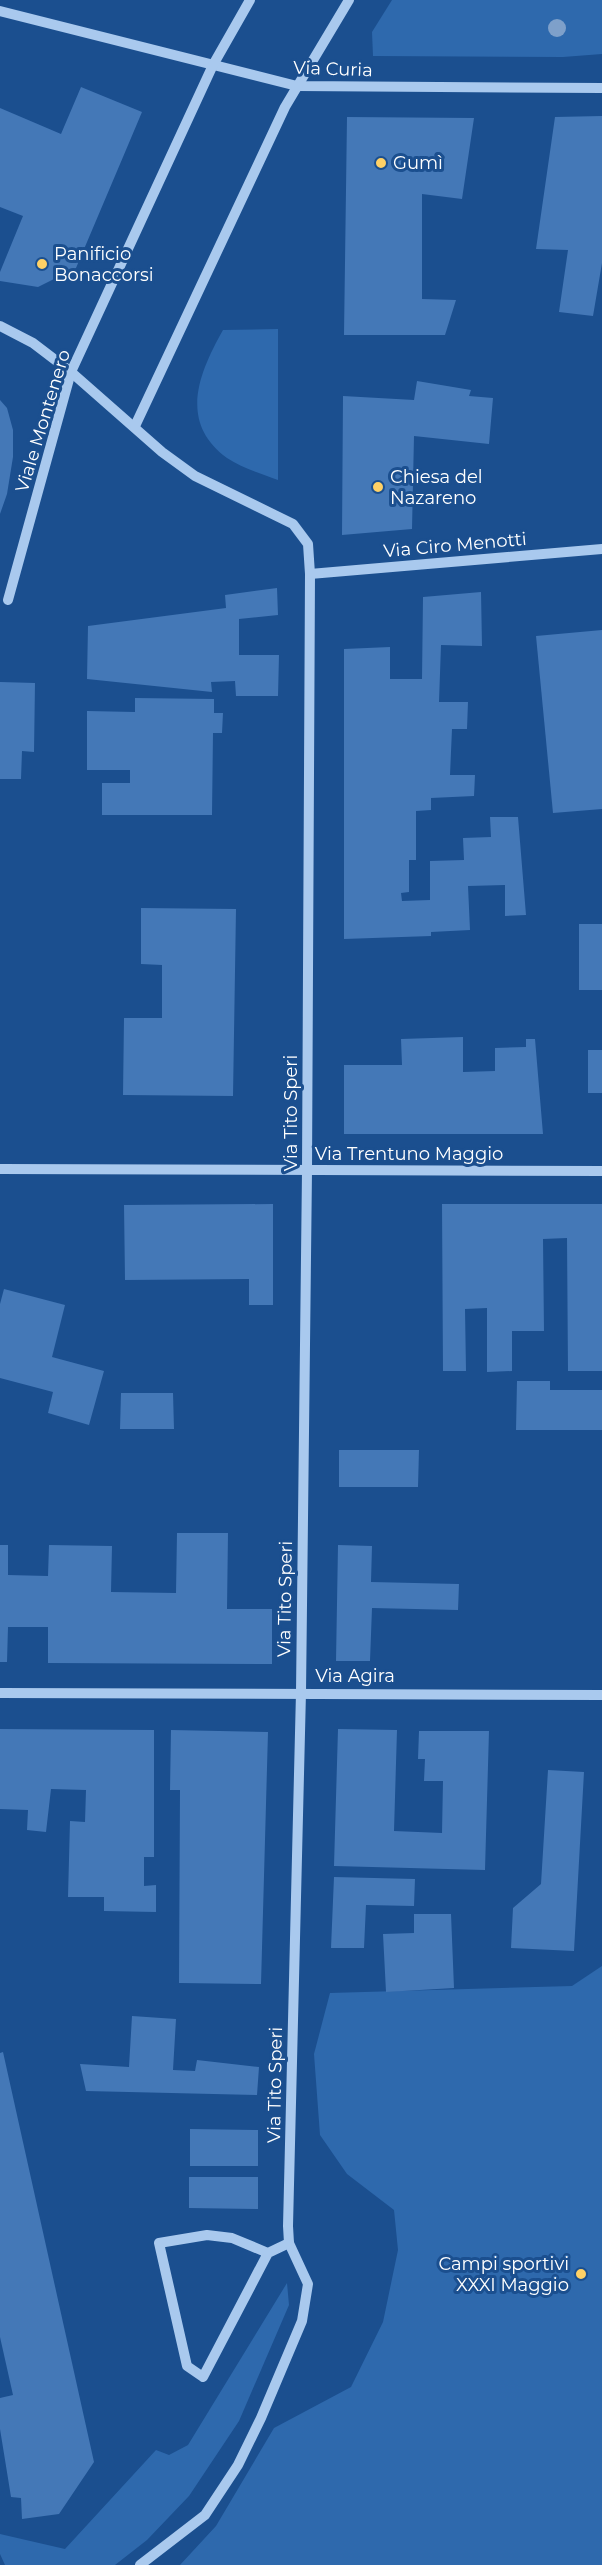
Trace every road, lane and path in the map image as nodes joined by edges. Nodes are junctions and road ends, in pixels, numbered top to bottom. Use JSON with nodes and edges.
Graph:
{"nodes":[{"id":1,"x":250,"y":0,"type":"edge"},
{"id":2,"x":349,"y":0,"type":"edge"},
{"id":3,"x":0,"y":11,"type":"edge"},
{"id":4,"x":213,"y":65,"type":"junction"},
{"id":5,"x":297,"y":86,"type":"junction"},
{"id":6,"x":602,"y":88,"type":"edge"},
{"id":7,"x":0,"y":326,"type":"edge"},
{"id":8,"x":71,"y":372,"type":"junction"},
{"id":9,"x":135,"y":426,"type":"junction"},
{"id":10,"x":602,"y":549,"type":"edge"},
{"id":11,"x":310,"y":574,"type":"junction"},
{"id":12,"x":8,"y":600,"type":"dead end"},
{"id":13,"x":0,"y":1169,"type":"edge"},
{"id":14,"x":307,"y":1171,"type":"junction"},
{"id":15,"x":602,"y":1172,"type":"edge"},
{"id":16,"x":301,"y":1692,"type":"junction"},
{"id":17,"x":0,"y":1693,"type":"edge"},
{"id":18,"x":602,"y":1695,"type":"edge"},
{"id":19,"x":289,"y":2243,"type":"junction"},
{"id":20,"x":268,"y":2253,"type":"junction"},
{"id":21,"x":140,"y":2565,"type":"edge"}],
"edges":[{"from":1,"to":4,"type":"street","name":"Viale Montenero"},
{"from":2,"to":5,"type":"street"},
{"from":3,"to":4,"type":"street","name":"Via Curia"},
{"from":4,"to":5,"type":"street","name":"Via Curia"},
{"from":4,"to":8,"type":"street","name":"Viale Montenero"},
{"from":5,"to":6,"type":"street","name":"Via Curia"},
{"from":5,"to":9,"type":"street"},
{"from":7,"to":8,"type":"street","name":"Via Tito Speri"},
{"from":8,"to":9,"type":"street","name":"Via Tito Speri"},
{"from":8,"to":12,"type":"street","name":"Viale Montenero"},
{"from":9,"to":11,"type":"street","name":"Via Tito Speri"},
{"from":10,"to":11,"type":"street","name":"Via Ciro Menotti"},
{"from":11,"to":14,"type":"street","name":"Via Tito Speri"},
{"from":13,"to":14,"type":"street","name":"Via Trentuno Maggio"},
{"from":14,"to":15,"type":"street","name":"Via Trentuno Maggio"},
{"from":14,"to":16,"type":"street","name":"Via Tito Speri"},
{"from":16,"to":17,"type":"street","name":"Via Agira"},
{"from":16,"to":18,"type":"street","name":"Via Agira"},
{"from":16,"to":19,"type":"street","name":"Via Tito Speri"},
{"from":19,"to":20,"type":"street"},
{"from":19,"to":21,"type":"street","name":"Via Tito Speri"},
{"from":20,"to":20,"type":"street"}]}
